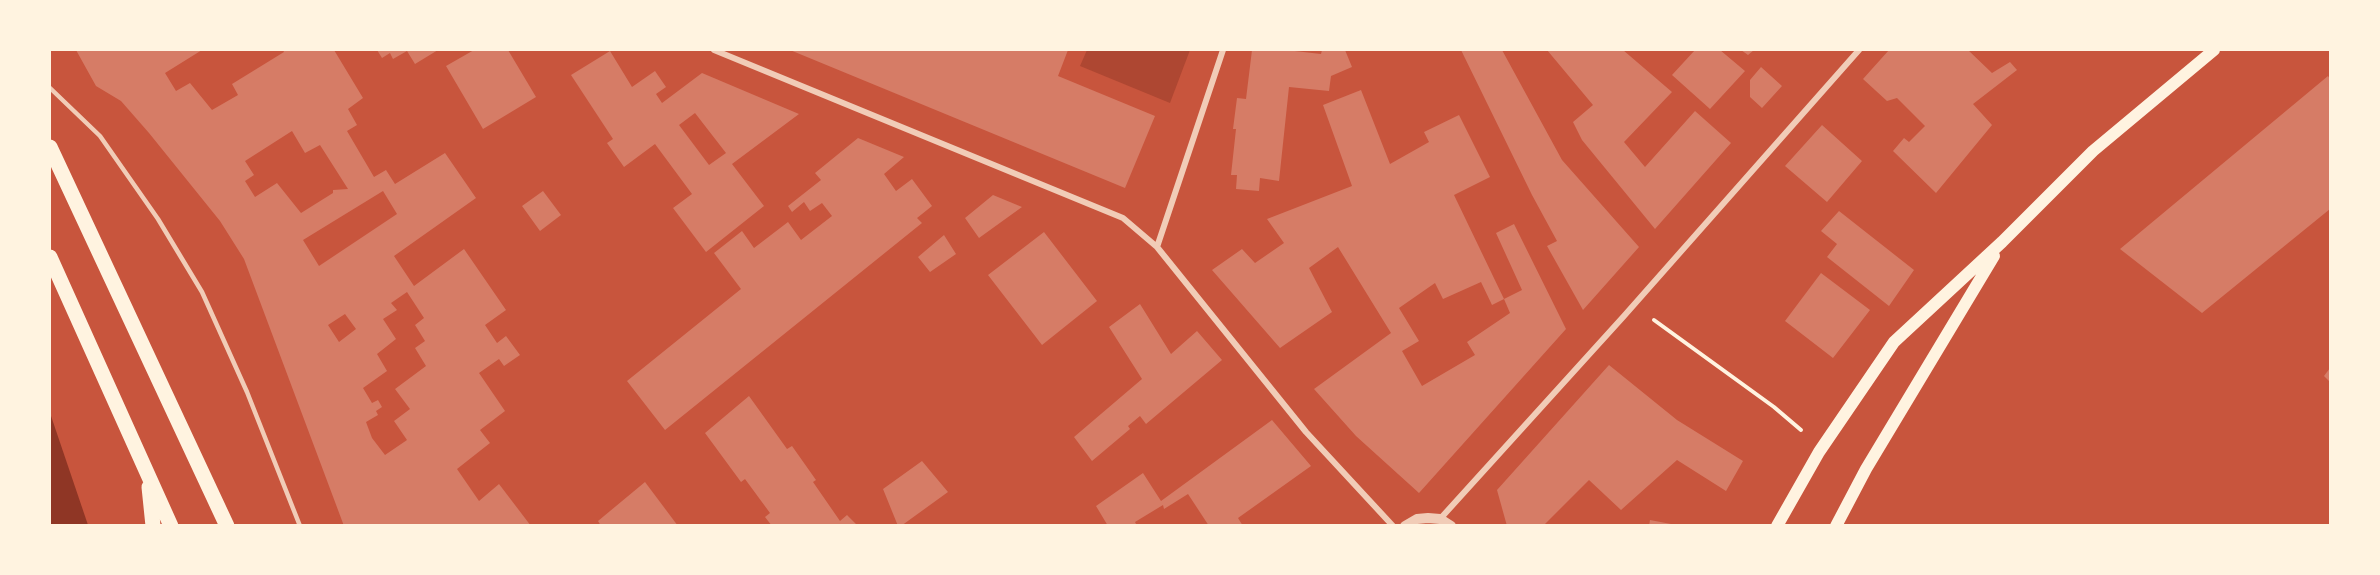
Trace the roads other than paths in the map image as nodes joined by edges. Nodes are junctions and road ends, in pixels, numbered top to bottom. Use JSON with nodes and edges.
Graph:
{"nodes":[{"id":1,"x":714,"y":50,"type":"edge"},
{"id":2,"x":1223,"y":50,"type":"edge"},
{"id":3,"x":1859,"y":50,"type":"edge"},
{"id":4,"x":2214,"y":50,"type":"edge"},
{"id":5,"x":50,"y":88,"type":"edge"},
{"id":6,"x":50,"y":147,"type":"edge"},
{"id":7,"x":2002,"y":242,"type":"junction"},
{"id":8,"x":1157,"y":247,"type":"junction"},
{"id":9,"x":50,"y":257,"type":"edge"},
{"id":10,"x":147,"y":472,"type":"junction"},
{"id":11,"x":1440,"y":519,"type":"junction"},
{"id":12,"x":153,"y":525,"type":"edge"},
{"id":13,"x":171,"y":525,"type":"edge"},
{"id":14,"x":227,"y":525,"type":"edge"},
{"id":15,"x":300,"y":525,"type":"edge"},
{"id":16,"x":1393,"y":525,"type":"edge"},
{"id":17,"x":1405,"y":525,"type":"edge"},
{"id":18,"x":1451,"y":525,"type":"edge"},
{"id":19,"x":1777,"y":525,"type":"edge"},
{"id":20,"x":1836,"y":525,"type":"edge"}],
"edges":[{"from":1,"to":8,"type":"street"},
{"from":2,"to":8,"type":"street"},
{"from":3,"to":11,"type":"street"},
{"from":4,"to":7,"type":"main road"},
{"from":5,"to":15,"type":"lane"},
{"from":6,"to":14,"type":"main road"},
{"from":7,"to":19,"type":"main road"},
{"from":7,"to":20,"type":"main road"},
{"from":8,"to":16,"type":"street"},
{"from":9,"to":10,"type":"main road"},
{"from":10,"to":12,"type":"main road"},
{"from":10,"to":13,"type":"main road"},
{"from":11,"to":17,"type":"street"},
{"from":11,"to":18,"type":"street"}]}
